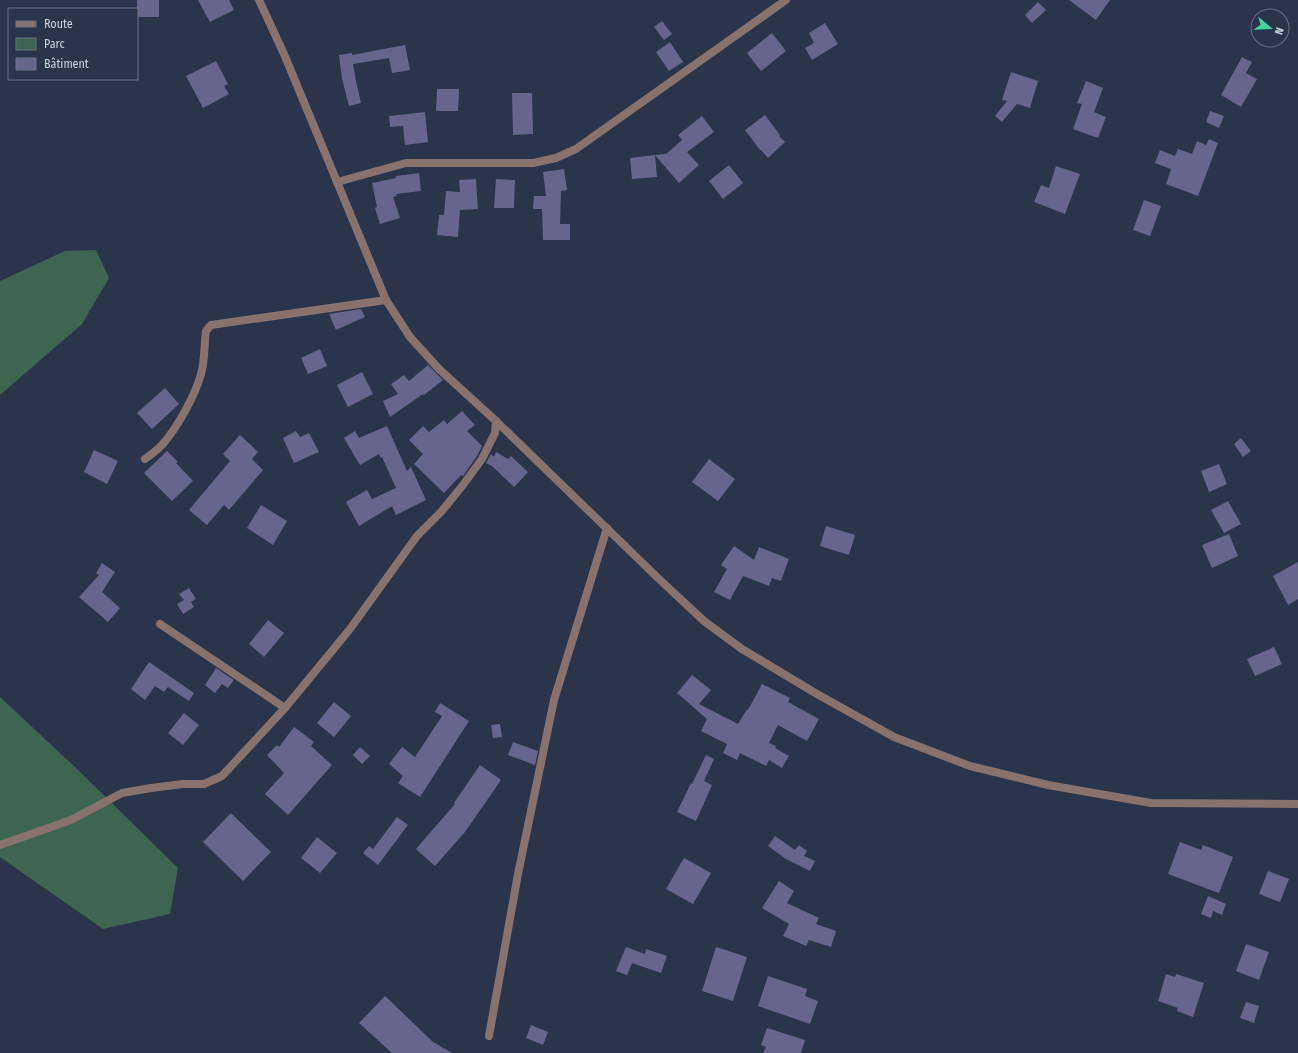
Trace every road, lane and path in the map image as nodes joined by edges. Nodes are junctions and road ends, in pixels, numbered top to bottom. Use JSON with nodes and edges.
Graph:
{"nodes":[{"id":1,"x":259,"y":0,"type":"edge"},
{"id":2,"x":786,"y":0,"type":"edge"},
{"id":3,"x":336,"y":182,"type":"junction"},
{"id":4,"x":386,"y":300,"type":"junction"},
{"id":5,"x":496,"y":421,"type":"junction"},
{"id":6,"x":145,"y":459,"type":"dead end"},
{"id":7,"x":607,"y":528,"type":"junction"},
{"id":8,"x":160,"y":624,"type":"dead end"},
{"id":9,"x":285,"y":708,"type":"junction"},
{"id":10,"x":1298,"y":804,"type":"edge"},
{"id":11,"x":0,"y":844,"type":"edge"},
{"id":12,"x":488,"y":1036,"type":"dead end"}],
"edges":[{"from":1,"to":3,"type":"street"},
{"from":2,"to":3,"type":"street"},
{"from":3,"to":4,"type":"street"},
{"from":4,"to":5,"type":"street"},
{"from":4,"to":6,"type":"street"},
{"from":5,"to":7,"type":"street"},
{"from":5,"to":9,"type":"street"},
{"from":7,"to":10,"type":"street"},
{"from":7,"to":12,"type":"street"},
{"from":8,"to":9,"type":"street"},
{"from":9,"to":11,"type":"street"}]}
